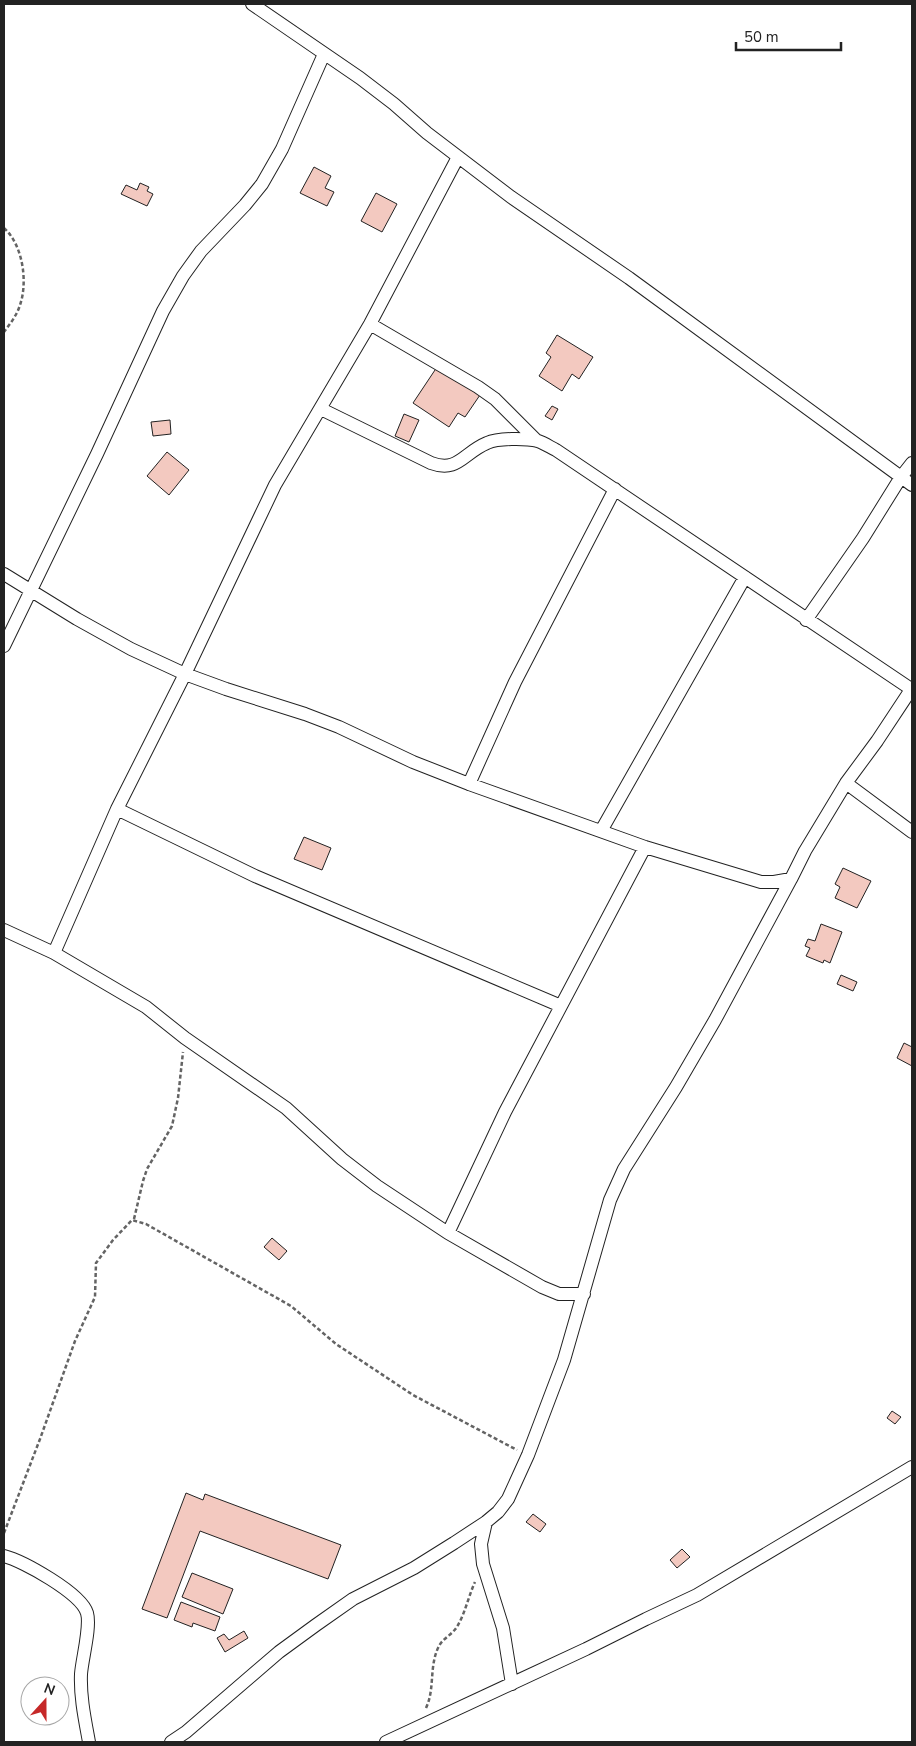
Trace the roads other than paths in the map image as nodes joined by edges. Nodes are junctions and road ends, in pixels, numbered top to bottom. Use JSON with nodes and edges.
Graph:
{"nodes":[{"id":1,"x":252,"y":4,"type":"edge"},
{"id":2,"x":324,"y":54,"type":"junction"},
{"id":3,"x":458,"y":157,"type":"junction"},
{"id":4,"x":370,"y":324,"type":"junction"},
{"id":5,"x":321,"y":409,"type":"junction"},
{"id":6,"x":537,"y":441,"type":"junction"},
{"id":7,"x":912,"y":463,"type":"edge"},
{"id":8,"x":901,"y":477,"type":"junction"},
{"id":9,"x":912,"y":485,"type":"edge"},
{"id":10,"x":615,"y":489,"type":"junction"},
{"id":11,"x":4,"y":574,"type":"edge"},
{"id":12,"x":745,"y":577,"type":"junction"},
{"id":13,"x":32,"y":591,"type":"junction"},
{"id":14,"x":806,"y":620,"type":"junction"},
{"id":15,"x":4,"y":646,"type":"edge"},
{"id":16,"x":185,"y":674,"type":"junction"},
{"id":17,"x":912,"y":689,"type":"edge"},
{"id":18,"x":846,"y":783,"type":"junction"},
{"id":19,"x":469,"y":784,"type":"junction"},
{"id":20,"x":117,"y":809,"type":"junction"},
{"id":21,"x":601,"y":830,"type":"junction"},
{"id":22,"x":912,"y":832,"type":"edge"},
{"id":23,"x":645,"y":847,"type":"junction"},
{"id":24,"x":791,"y":879,"type":"junction"},
{"id":25,"x":4,"y":930,"type":"edge"},
{"id":26,"x":54,"y":953,"type":"junction"},
{"id":27,"x":561,"y":1006,"type":"junction"},
{"id":28,"x":448,"y":1233,"type":"junction"},
{"id":29,"x":584,"y":1294,"type":"junction"},
{"id":30,"x":912,"y":1467,"type":"edge"},
{"id":31,"x":486,"y":1522,"type":"junction"},
{"id":32,"x":4,"y":1556,"type":"edge"},
{"id":33,"x":512,"y":1684,"type":"junction"},
{"id":34,"x":89,"y":1742,"type":"edge"},
{"id":35,"x":171,"y":1742,"type":"edge"},
{"id":36,"x":386,"y":1742,"type":"edge"}],
"edges":[{"from":1,"to":2,"type":"street"},
{"from":2,"to":3,"type":"street"},
{"from":2,"to":13,"type":"street"},
{"from":3,"to":4,"type":"street"},
{"from":3,"to":8,"type":"street"},
{"from":4,"to":5,"type":"street"},
{"from":4,"to":6,"type":"street"},
{"from":5,"to":6,"type":"street"},
{"from":5,"to":16,"type":"street"},
{"from":6,"to":10,"type":"street"},
{"from":7,"to":8,"type":"street"},
{"from":8,"to":9,"type":"street"},
{"from":8,"to":14,"type":"street"},
{"from":10,"to":12,"type":"street"},
{"from":10,"to":19,"type":"street"},
{"from":11,"to":13,"type":"street"},
{"from":12,"to":14,"type":"street"},
{"from":12,"to":21,"type":"street"},
{"from":13,"to":15,"type":"street"},
{"from":13,"to":16,"type":"street"},
{"from":14,"to":17,"type":"street"},
{"from":16,"to":19,"type":"street"},
{"from":16,"to":20,"type":"street"},
{"from":17,"to":18,"type":"street"},
{"from":18,"to":22,"type":"street"},
{"from":18,"to":24,"type":"street"},
{"from":19,"to":21,"type":"street"},
{"from":20,"to":26,"type":"street"},
{"from":20,"to":27,"type":"street"},
{"from":21,"to":23,"type":"street"},
{"from":23,"to":24,"type":"street"},
{"from":23,"to":27,"type":"street"},
{"from":24,"to":29,"type":"street"},
{"from":25,"to":26,"type":"street"},
{"from":26,"to":28,"type":"street"},
{"from":27,"to":28,"type":"street"},
{"from":28,"to":29,"type":"street"},
{"from":29,"to":31,"type":"street"},
{"from":30,"to":33,"type":"street"},
{"from":31,"to":33,"type":"street"},
{"from":31,"to":35,"type":"street"},
{"from":32,"to":34,"type":"street"},
{"from":33,"to":36,"type":"street"}]}
